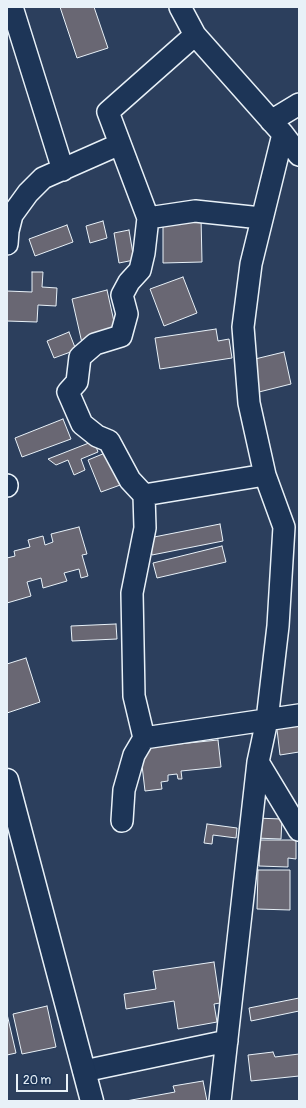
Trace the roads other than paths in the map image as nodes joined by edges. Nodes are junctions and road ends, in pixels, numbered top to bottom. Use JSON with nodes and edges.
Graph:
{"nodes":[{"id":1,"x":12,"y":7,"type":"edge"},
{"id":2,"x":180,"y":7,"type":"edge"},
{"id":3,"x":195,"y":34,"type":"junction"},
{"id":4,"x":299,"y":104,"type":"edge"},
{"id":5,"x":277,"y":127,"type":"junction"},
{"id":6,"x":120,"y":144,"type":"junction"},
{"id":7,"x":299,"y":154,"type":"edge"},
{"id":8,"x":63,"y":170,"type":"junction"},
{"id":9,"x":148,"y":218,"type":"junction"},
{"id":10,"x":261,"y":218,"type":"junction"},
{"id":11,"x":7,"y":244,"type":"edge"},
{"id":12,"x":265,"y":475,"type":"junction"},
{"id":13,"x":144,"y":495,"type":"junction"},
{"id":14,"x":292,"y":526,"type":"edge"},
{"id":15,"x":299,"y":715,"type":"edge"},
{"id":16,"x":267,"y":720,"type":"junction"},
{"id":17,"x":144,"y":738,"type":"junction"},
{"id":18,"x":258,"y":762,"type":"junction"},
{"id":19,"x":7,"y":780,"type":"edge"},
{"id":20,"x":122,"y":821,"type":"dead end"},
{"id":21,"x":299,"y":830,"type":"edge"},
{"id":22,"x":227,"y":1041,"type":"junction"},
{"id":23,"x":84,"y":1071,"type":"junction"},
{"id":24,"x":92,"y":1101,"type":"edge"},
{"id":25,"x":220,"y":1101,"type":"edge"}],
"edges":[{"from":1,"to":8,"type":"street"},
{"from":2,"to":3,"type":"street"},
{"from":3,"to":5,"type":"street"},
{"from":3,"to":6,"type":"street"},
{"from":4,"to":5,"type":"street"},
{"from":5,"to":7,"type":"street"},
{"from":5,"to":10,"type":"street"},
{"from":6,"to":8,"type":"street"},
{"from":6,"to":9,"type":"street"},
{"from":8,"to":11,"type":"street"},
{"from":9,"to":10,"type":"street"},
{"from":9,"to":13,"type":"street"},
{"from":10,"to":12,"type":"street"},
{"from":12,"to":13,"type":"street"},
{"from":12,"to":14,"type":"street"},
{"from":13,"to":17,"type":"street"},
{"from":14,"to":16,"type":"street"},
{"from":15,"to":16,"type":"street"},
{"from":16,"to":17,"type":"street"},
{"from":16,"to":18,"type":"street"},
{"from":17,"to":20,"type":"street"},
{"from":18,"to":21,"type":"street"},
{"from":18,"to":22,"type":"street"},
{"from":19,"to":23,"type":"main road"},
{"from":22,"to":23,"type":"street"},
{"from":22,"to":25,"type":"street"},
{"from":23,"to":24,"type":"main road"}]}
